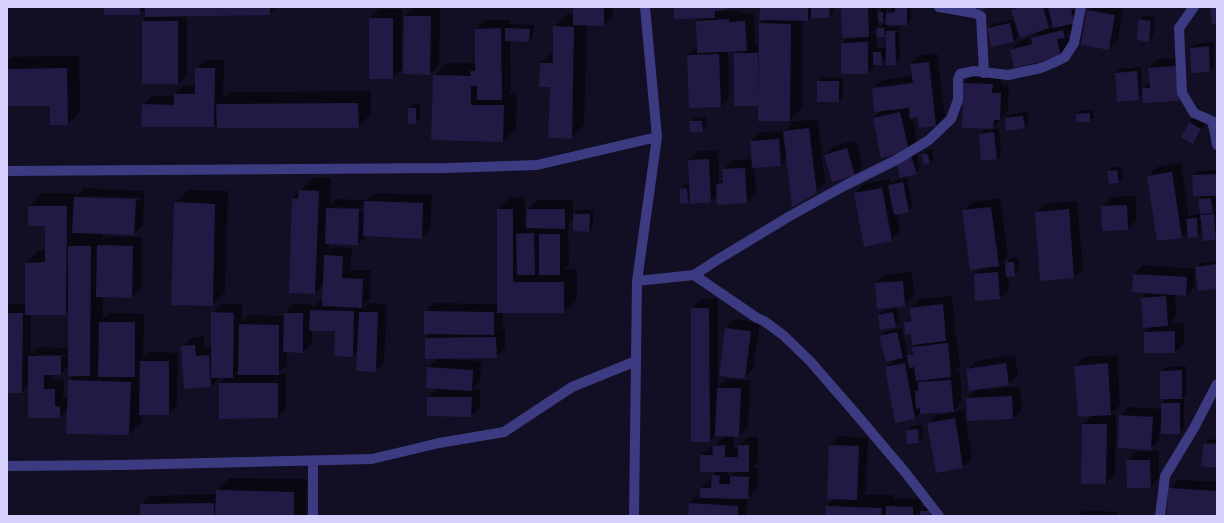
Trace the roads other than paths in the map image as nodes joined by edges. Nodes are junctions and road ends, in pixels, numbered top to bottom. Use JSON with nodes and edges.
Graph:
{"nodes":[{"id":1,"x":645,"y":7,"type":"edge"},
{"id":2,"x":939,"y":7,"type":"edge"},
{"id":3,"x":1081,"y":7,"type":"edge"},
{"id":4,"x":1194,"y":7,"type":"edge"},
{"id":5,"x":984,"y":73,"type":"junction"},
{"id":6,"x":657,"y":137,"type":"junction"},
{"id":7,"x":1217,"y":145,"type":"edge"},
{"id":8,"x":7,"y":171,"type":"edge"},
{"id":9,"x":694,"y":275,"type":"junction"},
{"id":10,"x":637,"y":281,"type":"junction"},
{"id":11,"x":636,"y":361,"type":"junction"},
{"id":12,"x":1217,"y":384,"type":"edge"},
{"id":13,"x":313,"y":461,"type":"junction"},
{"id":14,"x":7,"y":466,"type":"edge"},
{"id":15,"x":313,"y":516,"type":"edge"},
{"id":16,"x":634,"y":516,"type":"edge"},
{"id":17,"x":939,"y":516,"type":"edge"},
{"id":18,"x":1160,"y":516,"type":"edge"}],
"edges":[{"from":1,"to":6,"type":"street"},
{"from":2,"to":5,"type":"street"},
{"from":3,"to":5,"type":"street"},
{"from":4,"to":7,"type":"street"},
{"from":5,"to":9,"type":"street"},
{"from":6,"to":8,"type":"street"},
{"from":6,"to":10,"type":"street"},
{"from":9,"to":10,"type":"street"},
{"from":9,"to":17,"type":"street"},
{"from":10,"to":11,"type":"street"},
{"from":11,"to":13,"type":"street"},
{"from":11,"to":16,"type":"street"},
{"from":12,"to":18,"type":"street"},
{"from":13,"to":14,"type":"street"},
{"from":13,"to":15,"type":"street"}]}
